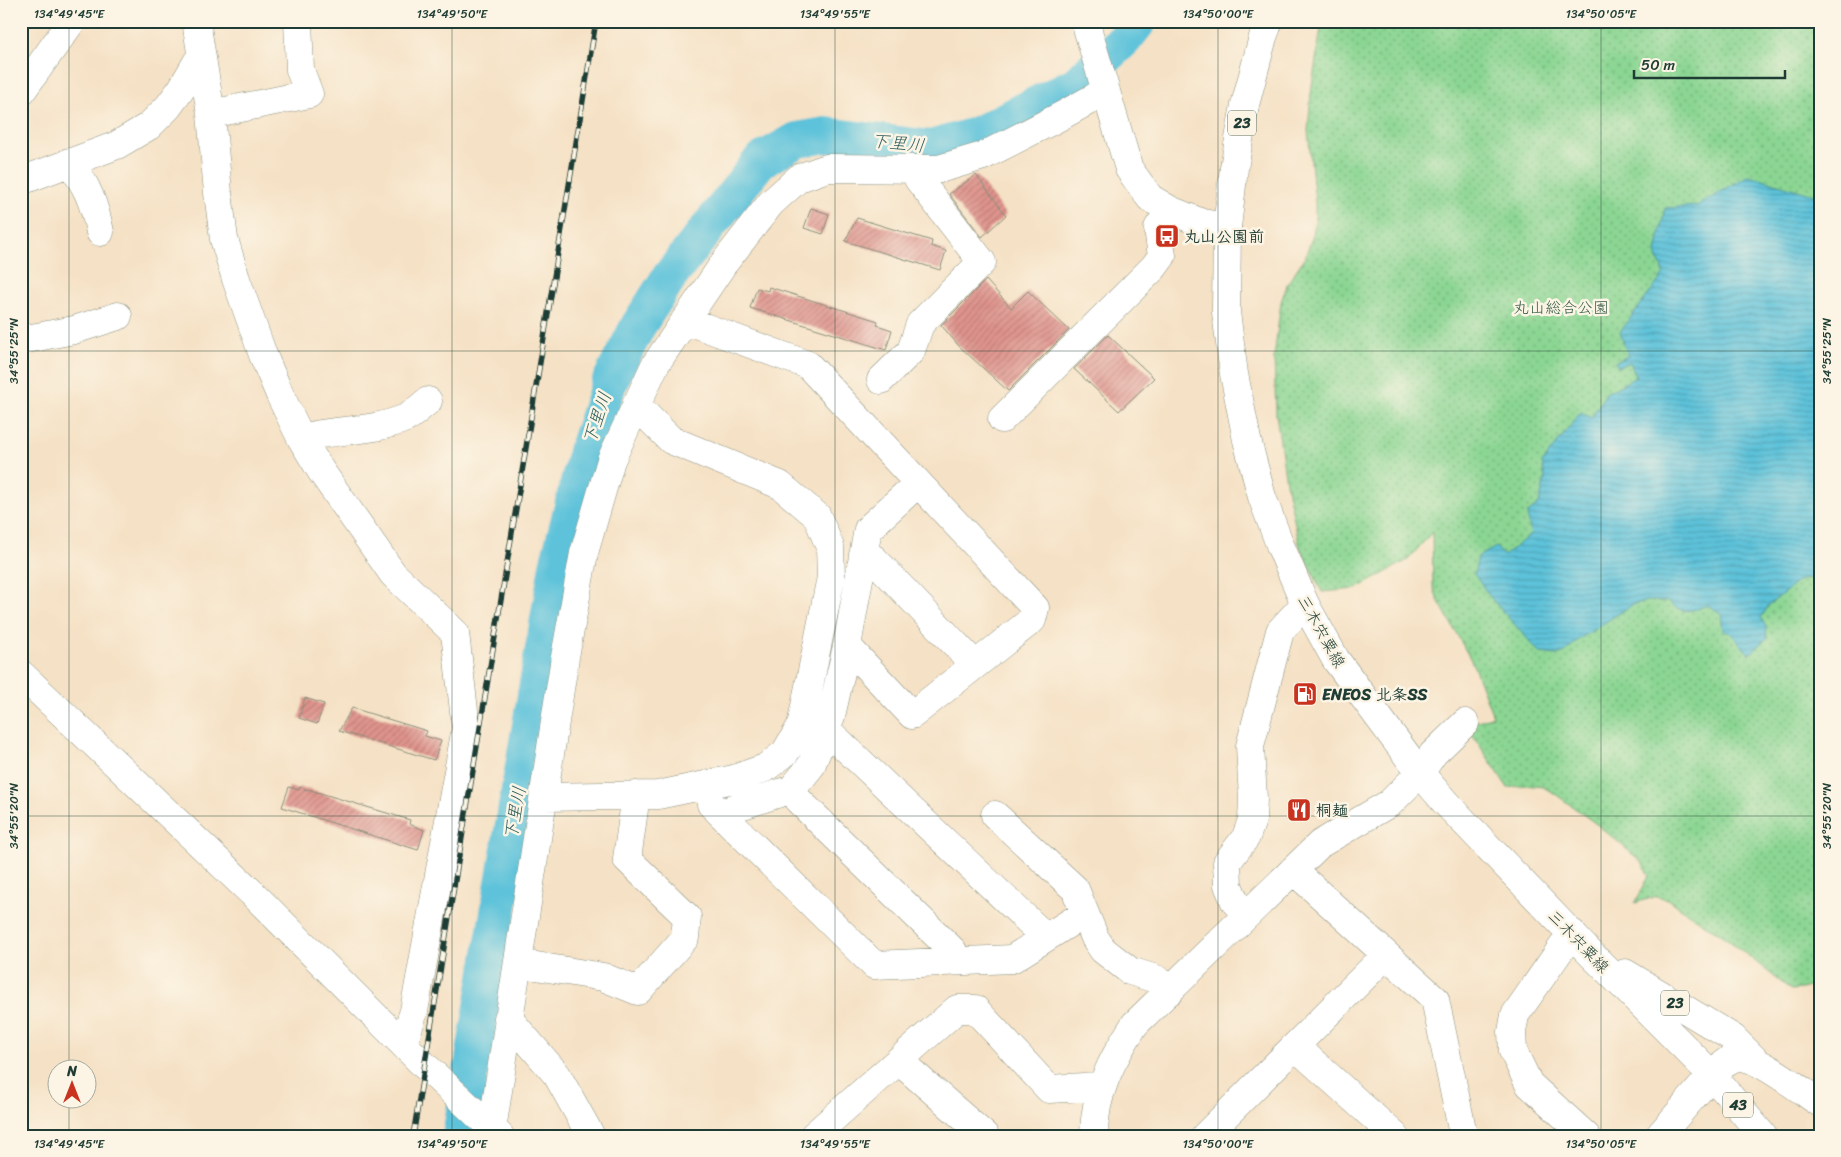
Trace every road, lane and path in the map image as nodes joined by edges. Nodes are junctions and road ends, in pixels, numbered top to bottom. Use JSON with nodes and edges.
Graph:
{"nodes":[{"id":1,"x":72,"y":21,"type":"edge"},
{"id":2,"x":196,"y":21,"type":"edge"},
{"id":3,"x":298,"y":21,"type":"edge"},
{"id":4,"x":1269,"y":21,"type":"edge"},
{"id":5,"x":1087,"y":29,"type":"edge"},
{"id":6,"x":202,"y":60,"type":"junction"},
{"id":7,"x":1106,"y":91,"type":"junction"},
{"id":8,"x":21,"y":92,"type":"edge"},
{"id":9,"x":211,"y":114,"type":"junction"},
{"id":10,"x":69,"y":162,"type":"junction"},
{"id":11,"x":917,"y":169,"type":"junction"},
{"id":12,"x":21,"y":181,"type":"edge"},
{"id":13,"x":1170,"y":210,"type":"junction"},
{"id":14,"x":1227,"y":227,"type":"junction"},
{"id":15,"x":100,"y":232,"type":"dead end"},
{"id":16,"x":118,"y":316,"type":"dead end"},
{"id":17,"x":685,"y":320,"type":"junction"},
{"id":18,"x":21,"y":340,"type":"edge"},
{"id":19,"x":881,"y":380,"type":"dead end"},
{"id":20,"x":428,"y":401,"type":"dead end"},
{"id":21,"x":636,"y":405,"type":"junction"},
{"id":22,"x":1002,"y":419,"type":"dead end"},
{"id":23,"x":301,"y":438,"type":"junction"},
{"id":24,"x":918,"y":483,"type":"junction"},
{"id":25,"x":863,"y":555,"type":"junction"},
{"id":26,"x":1305,"y":604,"type":"junction"},
{"id":27,"x":847,"y":646,"type":"junction"},
{"id":28,"x":975,"y":665,"type":"junction"},
{"id":29,"x":21,"y":674,"type":"edge"},
{"id":30,"x":1465,"y":723,"type":"dead end"},
{"id":31,"x":825,"y":730,"type":"junction"},
{"id":32,"x":1420,"y":773,"type":"junction"},
{"id":33,"x":792,"y":789,"type":"junction"},
{"id":34,"x":636,"y":795,"type":"junction"},
{"id":35,"x":544,"y":797,"type":"junction"},
{"id":36,"x":994,"y":815,"type":"dead end"},
{"id":37,"x":1293,"y":870,"type":"junction"},
{"id":38,"x":1247,"y":915,"type":"junction"},
{"id":39,"x":1086,"y":916,"type":"junction"},
{"id":40,"x":1043,"y":939,"type":"junction"},
{"id":41,"x":1581,"y":942,"type":"junction"},
{"id":42,"x":1386,"y":955,"type":"junction"},
{"id":43,"x":954,"y":961,"type":"junction"},
{"id":44,"x":518,"y":963,"type":"junction"},
{"id":45,"x":1170,"y":990,"type":"junction"},
{"id":46,"x":508,"y":1018,"type":"junction"},
{"id":47,"x":403,"y":1044,"type":"junction"},
{"id":48,"x":1295,"y":1046,"type":"junction"},
{"id":49,"x":899,"y":1060,"type":"junction"},
{"id":50,"x":1755,"y":1060,"type":"junction"},
{"id":51,"x":1712,"y":1075,"type":"junction"},
{"id":52,"x":1102,"y":1086,"type":"junction"},
{"id":53,"x":1820,"y":1103,"type":"edge"},
{"id":54,"x":492,"y":1130,"type":"edge"},
{"id":55,"x":814,"y":1135,"type":"edge"},
{"id":56,"x":591,"y":1136,"type":"edge"},
{"id":57,"x":985,"y":1136,"type":"edge"},
{"id":58,"x":1094,"y":1136,"type":"edge"},
{"id":59,"x":1205,"y":1136,"type":"edge"},
{"id":60,"x":1395,"y":1136,"type":"edge"},
{"id":61,"x":1461,"y":1136,"type":"edge"},
{"id":62,"x":1586,"y":1136,"type":"edge"},
{"id":63,"x":1659,"y":1136,"type":"edge"},
{"id":64,"x":1763,"y":1136,"type":"edge"}],
"edges":[{"from":1,"to":8,"type":"street"},
{"from":2,"to":6,"type":"street"},
{"from":3,"to":9,"type":"street"},
{"from":4,"to":14,"type":"street","name":"三木宍粟線","number":"23"},
{"from":5,"to":7,"type":"street"},
{"from":6,"to":9,"type":"street"},
{"from":6,"to":10,"type":"street"},
{"from":7,"to":11,"type":"street"},
{"from":7,"to":13,"type":"street"},
{"from":9,"to":23,"type":"street"},
{"from":10,"to":12,"type":"street"},
{"from":10,"to":15,"type":"street"},
{"from":11,"to":17,"type":"street"},
{"from":11,"to":19,"type":"street"},
{"from":13,"to":14,"type":"street"},
{"from":13,"to":22,"type":"street"},
{"from":14,"to":26,"type":"street","name":"三木宍粟線","number":"23"},
{"from":16,"to":18,"type":"street"},
{"from":17,"to":21,"type":"street"},
{"from":17,"to":24,"type":"street"},
{"from":20,"to":23,"type":"street"},
{"from":21,"to":34,"type":"street"},
{"from":21,"to":35,"type":"street"},
{"from":23,"to":47,"type":"street"},
{"from":24,"to":25,"type":"street"},
{"from":24,"to":28,"type":"street"},
{"from":25,"to":27,"type":"street"},
{"from":25,"to":28,"type":"street"},
{"from":26,"to":32,"type":"street","name":"三木宍粟線","number":"23"},
{"from":26,"to":38,"type":"street"},
{"from":27,"to":28,"type":"street"},
{"from":27,"to":31,"type":"street"},
{"from":29,"to":47,"type":"street"},
{"from":30,"to":32,"type":"street"},
{"from":31,"to":33,"type":"street"},
{"from":31,"to":40,"type":"street"},
{"from":32,"to":37,"type":"street"},
{"from":32,"to":41,"type":"street","name":"三木宍粟線","number":"23"},
{"from":33,"to":43,"type":"street"},
{"from":33,"to":43,"type":"street"},
{"from":34,"to":35,"type":"street"},
{"from":34,"to":44,"type":"street"},
{"from":35,"to":44,"type":"street"},
{"from":36,"to":39,"type":"street"},
{"from":37,"to":38,"type":"street"},
{"from":37,"to":42,"type":"street"},
{"from":38,"to":45,"type":"street"},
{"from":39,"to":40,"type":"street"},
{"from":39,"to":45,"type":"street"},
{"from":40,"to":43,"type":"street"},
{"from":41,"to":50,"type":"street","number":"23"},
{"from":41,"to":51,"type":"street","name":"三木宍粟線","number":"23"},
{"from":41,"to":62,"type":"street"},
{"from":42,"to":48,"type":"street"},
{"from":42,"to":61,"type":"street"},
{"from":44,"to":46,"type":"street"},
{"from":45,"to":52,"type":"street"},
{"from":46,"to":54,"type":"street"},
{"from":46,"to":56,"type":"street"},
{"from":47,"to":54,"type":"street"},
{"from":48,"to":59,"type":"street"},
{"from":48,"to":60,"type":"street"},
{"from":49,"to":52,"type":"street"},
{"from":49,"to":55,"type":"street"},
{"from":49,"to":57,"type":"street"},
{"from":50,"to":51,"type":"street"},
{"from":50,"to":53,"type":"street","number":"23"},
{"from":51,"to":63,"type":"street"},
{"from":51,"to":64,"type":"street","number":"43"},
{"from":52,"to":58,"type":"street"}]}
